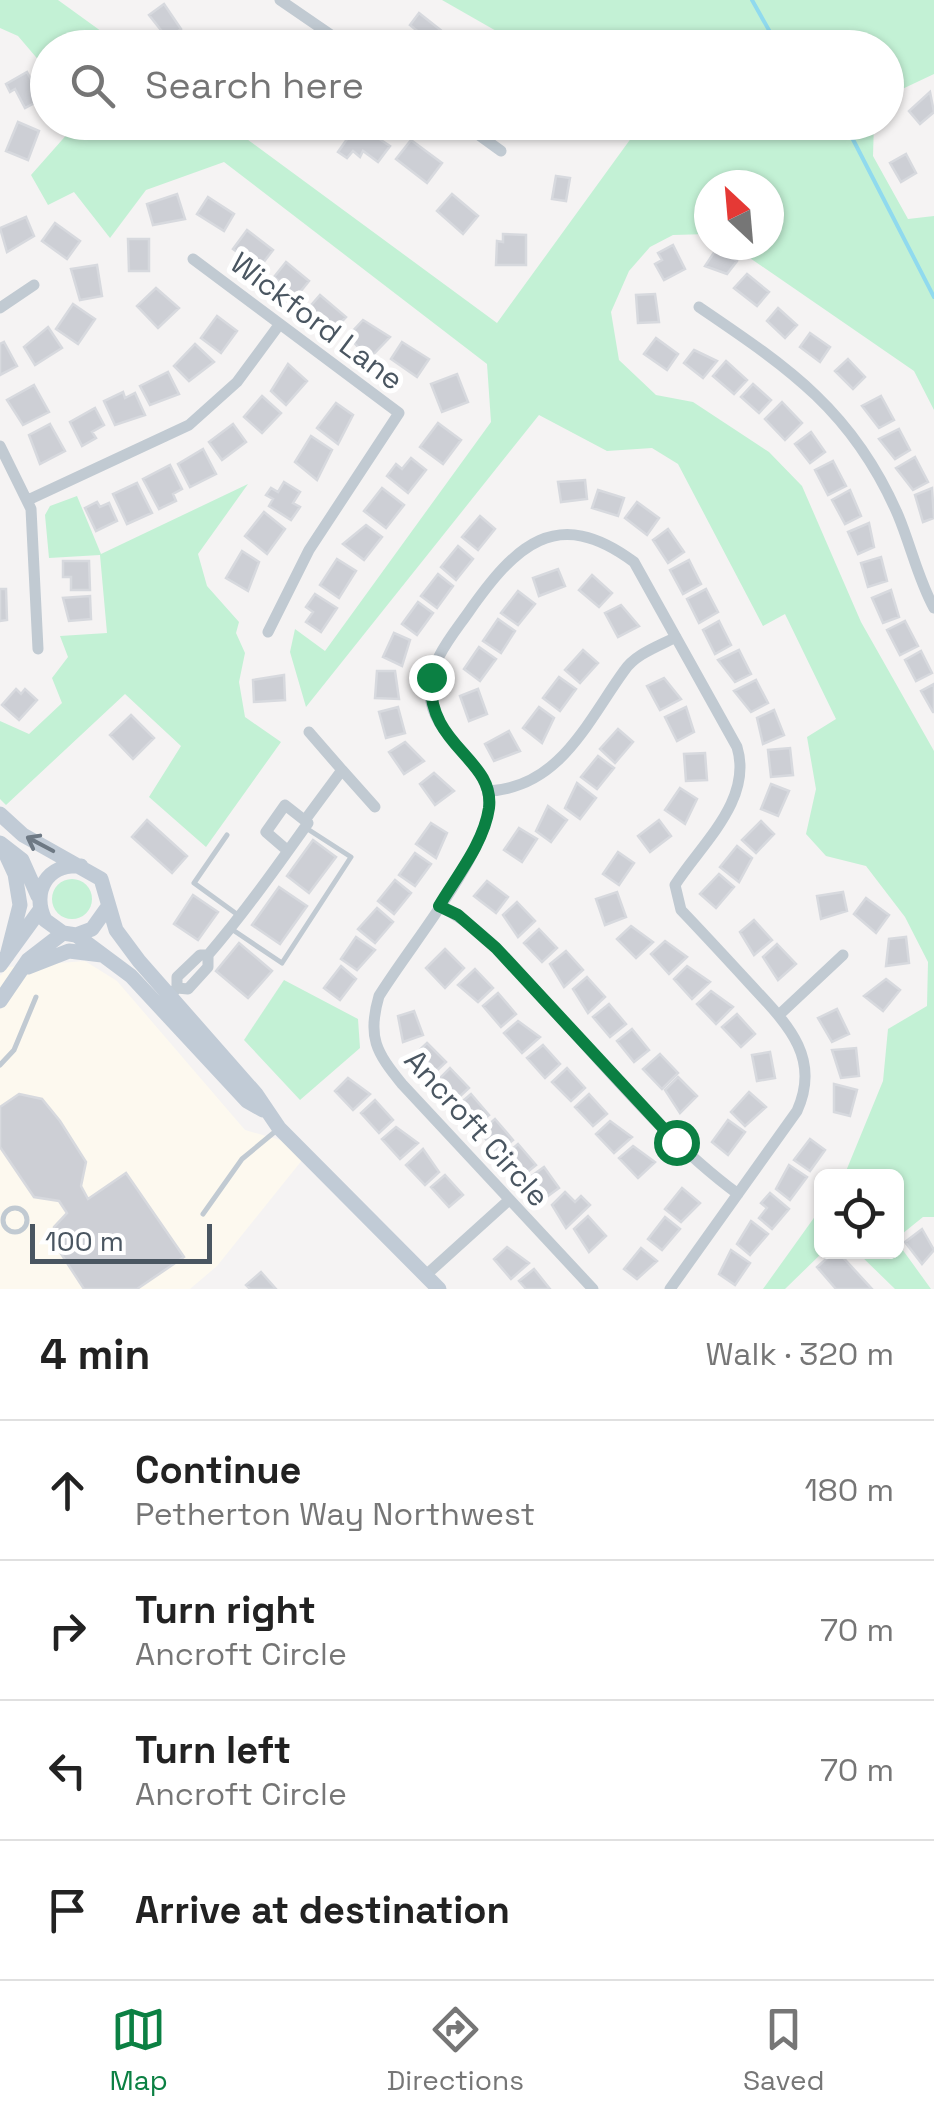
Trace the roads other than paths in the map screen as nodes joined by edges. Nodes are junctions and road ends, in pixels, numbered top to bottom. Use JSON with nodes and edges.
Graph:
{"nodes":[{"id":1,"x":280,"y":0,"type":"edge"},
{"id":2,"x":324,"y":30,"type":"edge"},
{"id":3,"x":486,"y":140,"type":"edge"},
{"id":4,"x":501,"y":151,"type":"dead end"},
{"id":5,"x":193,"y":259,"type":"dead end"},
{"id":6,"x":34,"y":285,"type":"dead end"},
{"id":7,"x":699,"y":307,"type":"dead end"},
{"id":8,"x":0,"y":308,"type":"edge"},
{"id":9,"x":279,"y":326,"type":"junction"},
{"id":10,"x":0,"y":446,"type":"edge"},
{"id":11,"x":28,"y":500,"type":"junction"},
{"id":12,"x":934,"y":608,"type":"edge"},
{"id":13,"x":268,"y":632,"type":"dead end"},
{"id":14,"x":676,"y":637,"type":"junction"},
{"id":15,"x":38,"y":648,"type":"dead end"},
{"id":16,"x":309,"y":732,"type":"dead end"},
{"id":17,"x":342,"y":770,"type":"junction"},
{"id":18,"x":489,"y":791,"type":"junction"},
{"id":19,"x":375,"y":807,"type":"dead end"},
{"id":20,"x":0,"y":814,"type":"edge"},
{"id":21,"x":305,"y":824,"type":"junction"},
{"id":22,"x":228,"y":834,"type":"dead end"},
{"id":23,"x":0,"y":843,"type":"edge"},
{"id":24,"x":288,"y":851,"type":"junction"},
{"id":25,"x":84,"y":867,"type":"junction"},
{"id":26,"x":39,"y":903,"type":"junction"},
{"id":27,"x":439,"y":906,"type":"junction"},
{"id":28,"x":107,"y":908,"type":"junction"},
{"id":29,"x":241,"y":916,"type":"junction"},
{"id":30,"x":231,"y":928,"type":"junction"},
{"id":31,"x":69,"y":934,"type":"junction"},
{"id":32,"x":108,"y":955,"type":"junction"},
{"id":33,"x":843,"y":955,"type":"dead end"},
{"id":34,"x":4,"y":961,"type":"edge"},
{"id":35,"x":20,"y":971,"type":"junction"},
{"id":36,"x":168,"y":996,"type":"junction"},
{"id":37,"x":36,"y":997,"type":"dead end"},
{"id":38,"x":0,"y":1002,"type":"edge"},
{"id":39,"x":780,"y":1014,"type":"junction"},
{"id":40,"x":0,"y":1065,"type":"edge"},
{"id":41,"x":279,"y":1128,"type":"junction"},
{"id":42,"x":738,"y":1194,"type":"junction"},
{"id":43,"x":509,"y":1200,"type":"junction"},
{"id":44,"x":203,"y":1214,"type":"dead end"},
{"id":45,"x":25,"y":1227,"type":"joint"},
{"id":46,"x":426,"y":1275,"type":"junction"},
{"id":47,"x":439,"y":1289,"type":"edge"},
{"id":48,"x":593,"y":1289,"type":"edge"},
{"id":49,"x":670,"y":1289,"type":"edge"}],
"edges":[{"from":1,"to":2,"type":"street"},
{"from":3,"to":4,"type":"street"},
{"from":5,"to":9,"type":"street","name":"Wickford Lane"},
{"from":6,"to":8,"type":"street"},
{"from":7,"to":12,"type":"street"},
{"from":9,"to":11,"type":"street"},
{"from":9,"to":13,"type":"street","name":"Wickford Lane"},
{"from":10,"to":11,"type":"street"},
{"from":11,"to":15,"type":"street"},
{"from":14,"to":18,"type":"street"},
{"from":14,"to":18,"type":"street"},
{"from":14,"to":39,"type":"street"},
{"from":16,"to":17,"type":"street"},
{"from":17,"to":19,"type":"street"},
{"from":17,"to":21,"type":"street"},
{"from":18,"to":27,"type":"street","name":"Ancroft Circle"},
{"from":25,"to":20,"type":"main road","one_way":true},
{"from":21,"to":24,"type":"street"},
{"from":21,"to":24,"type":"street"},
{"from":21,"to":30,"type":"lane"},
{"from":22,"to":29,"type":"lane"},
{"from":23,"to":26,"type":"main road"},
{"from":23,"to":34,"type":"main road"},
{"from":24,"to":29,"type":"street"},
{"from":25,"to":26,"type":"main road"},
{"from":25,"to":28,"type":"main road"},
{"from":26,"to":31,"type":"main road"},
{"from":26,"to":34,"type":"main road"},
{"from":27,"to":42,"type":"street"},
{"from":27,"to":43,"type":"street","name":"Ancroft Circle"},
{"from":28,"to":31,"type":"main road"},
{"from":28,"to":36,"type":"main road"},
{"from":29,"to":30,"type":"street"},
{"from":30,"to":36,"type":"street"},
{"from":31,"to":32,"type":"main road"},
{"from":31,"to":35,"type":"main road"},
{"from":32,"to":35,"type":"main road"},
{"from":32,"to":36,"type":"main road"},
{"from":33,"to":39,"type":"street"},
{"from":35,"to":38,"type":"main road"},
{"from":36,"to":41,"type":"main road"},
{"from":37,"to":40,"type":"lane"},
{"from":39,"to":42,"type":"street"},
{"from":41,"to":44,"type":"lane"},
{"from":41,"to":46,"type":"main road"},
{"from":42,"to":49,"type":"street"},
{"from":43,"to":46,"type":"street"},
{"from":43,"to":48,"type":"street","name":"Ancroft Circle"},
{"from":45,"to":45,"type":"lane"},
{"from":46,"to":47,"type":"main road"}]}
